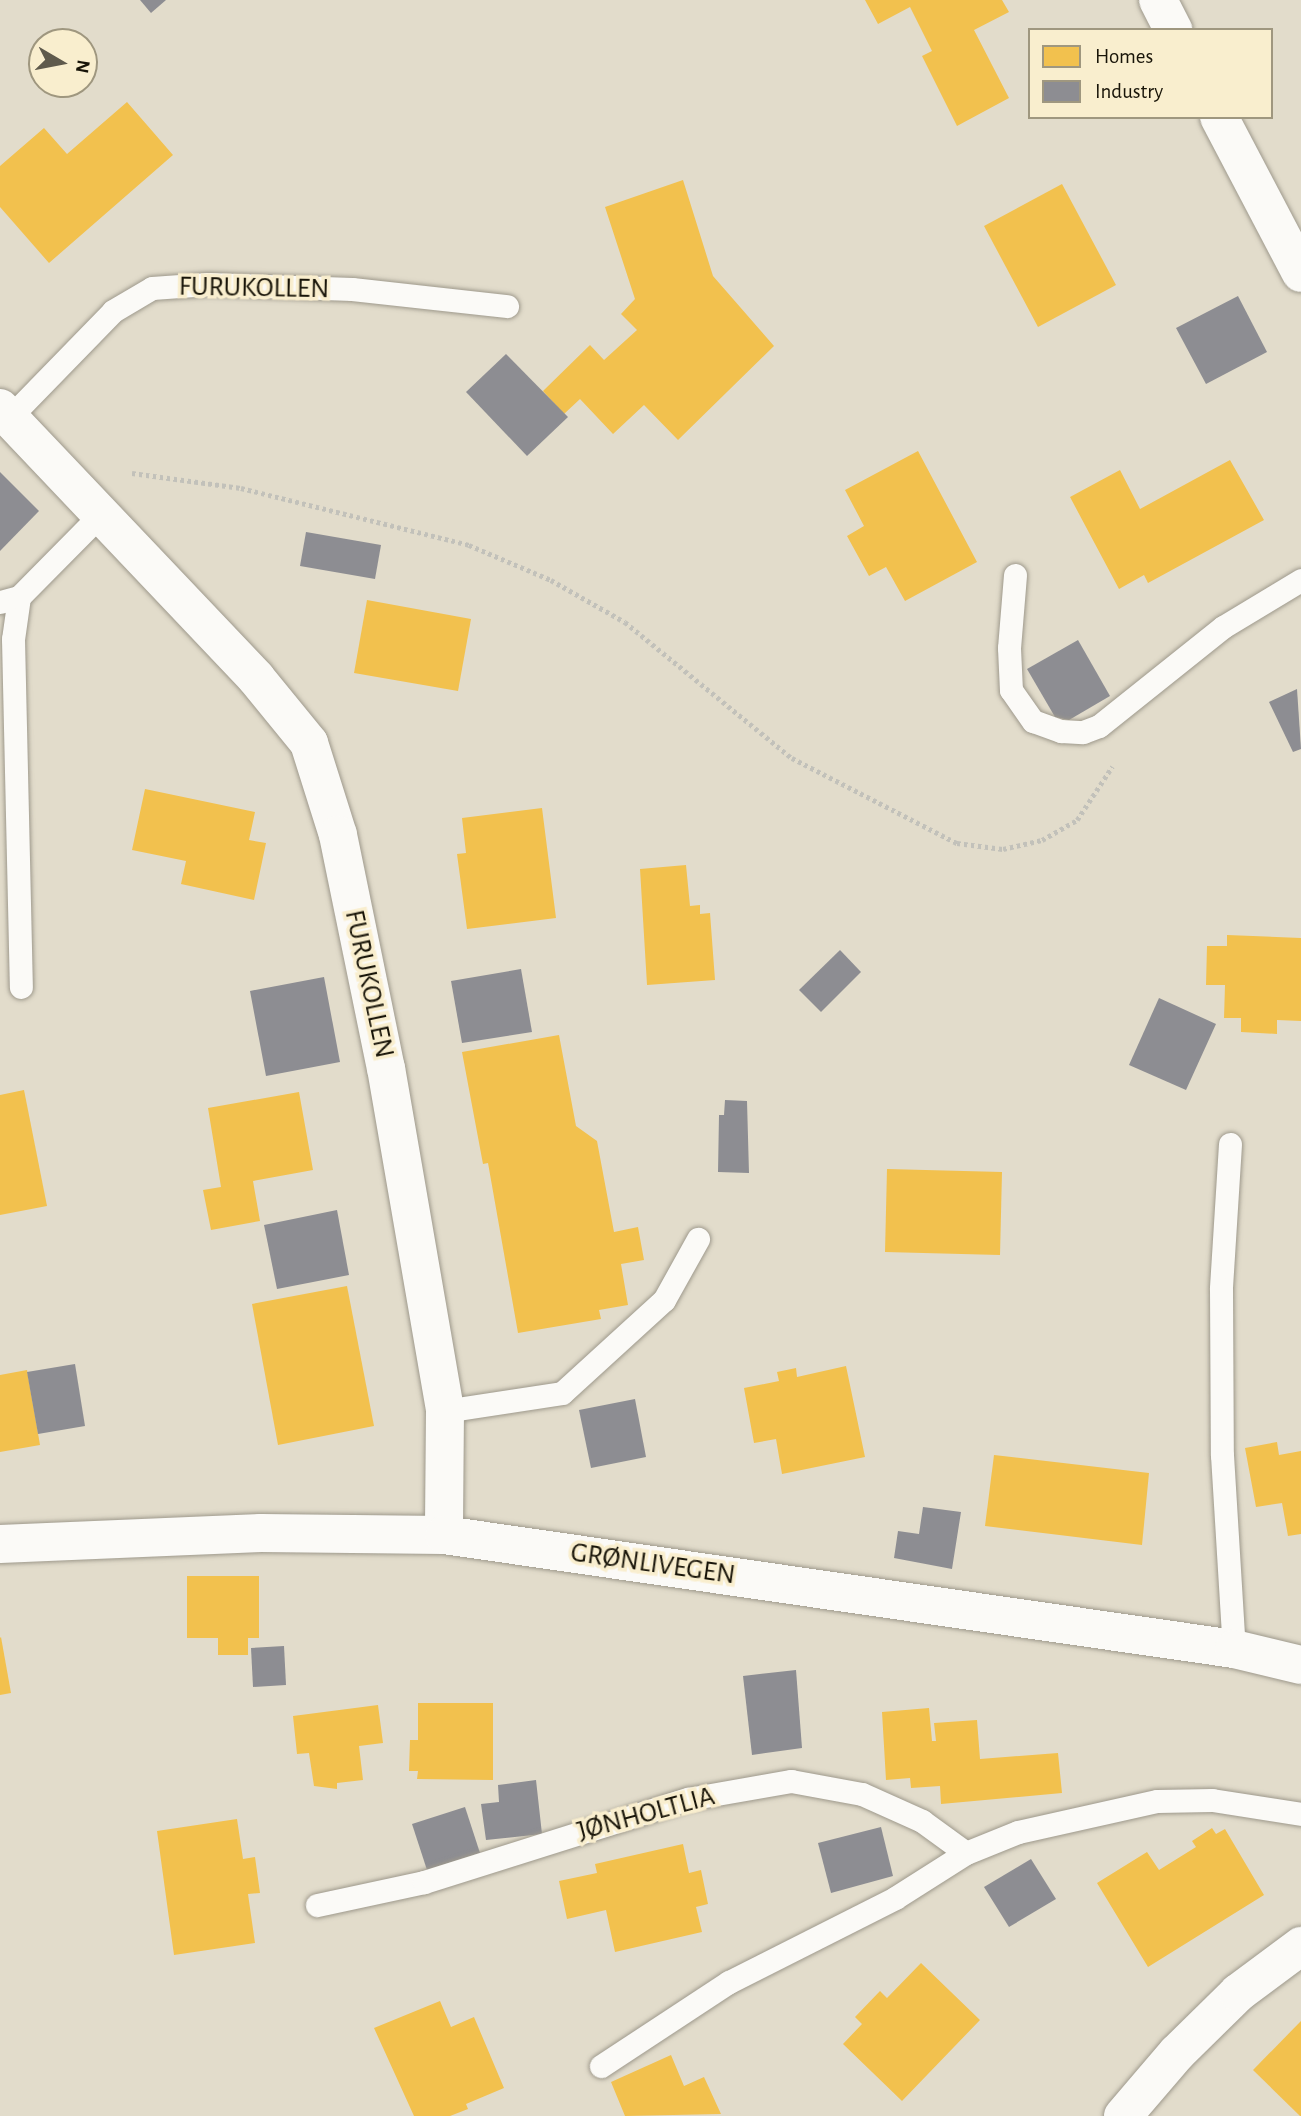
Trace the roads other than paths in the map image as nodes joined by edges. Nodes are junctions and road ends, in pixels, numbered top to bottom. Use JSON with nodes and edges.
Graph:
{"nodes":[{"id":1,"x":1158,"y":0,"type":"edge"},
{"id":2,"x":1172,"y":28,"type":"edge"},
{"id":3,"x":1220,"y":119,"type":"edge"},
{"id":4,"x":1301,"y":272,"type":"edge"},
{"id":5,"x":507,"y":306,"type":"dead end"},
{"id":6,"x":5,"y":412,"type":"edge"},
{"id":7,"x":103,"y":512,"type":"junction"},
{"id":8,"x":1015,"y":575,"type":"dead end"},
{"id":9,"x":1301,"y":580,"type":"edge"},
{"id":10,"x":10,"y":600,"type":"edge"},
{"id":11,"x":21,"y":987,"type":"dead end"},
{"id":12,"x":1230,"y":1144,"type":"dead end"},
{"id":13,"x":698,"y":1239,"type":"dead end"},
{"id":14,"x":445,"y":1411,"type":"junction"},
{"id":15,"x":444,"y":1535,"type":"junction"},
{"id":16,"x":0,"y":1544,"type":"edge"},
{"id":17,"x":1234,"y":1649,"type":"junction"},
{"id":18,"x":1301,"y":1665,"type":"edge"},
{"id":19,"x":1301,"y":1814,"type":"edge"},
{"id":20,"x":966,"y":1853,"type":"junction"},
{"id":21,"x":317,"y":1905,"type":"dead end"},
{"id":22,"x":1301,"y":1945,"type":"edge"},
{"id":23,"x":601,"y":2066,"type":"dead end"},
{"id":24,"x":1124,"y":2116,"type":"edge"}],
"edges":[{"from":1,"to":2,"type":"street"},
{"from":3,"to":4,"type":"street"},
{"from":5,"to":6,"type":"lane","name":"FURUKOLLEN"},
{"from":6,"to":7,"type":"street","name":"FURUKOLLEN"},
{"from":7,"to":10,"type":"lane"},
{"from":7,"to":14,"type":"street","name":"FURUKOLLEN"},
{"from":8,"to":9,"type":"lane"},
{"from":10,"to":11,"type":"lane"},
{"from":12,"to":17,"type":"lane"},
{"from":13,"to":14,"type":"lane"},
{"from":14,"to":15,"type":"street","name":"FURUKOLLEN"},
{"from":15,"to":16,"type":"street","name":"GRØNLIVEGEN"},
{"from":15,"to":17,"type":"street","name":"GRØNLIVEGEN"},
{"from":17,"to":18,"type":"street","name":"GRØNLIVEGEN"},
{"from":19,"to":20,"type":"lane"},
{"from":20,"to":21,"type":"lane","name":"JØNHOLTLIA"},
{"from":20,"to":23,"type":"lane"},
{"from":22,"to":24,"type":"street"}]}
